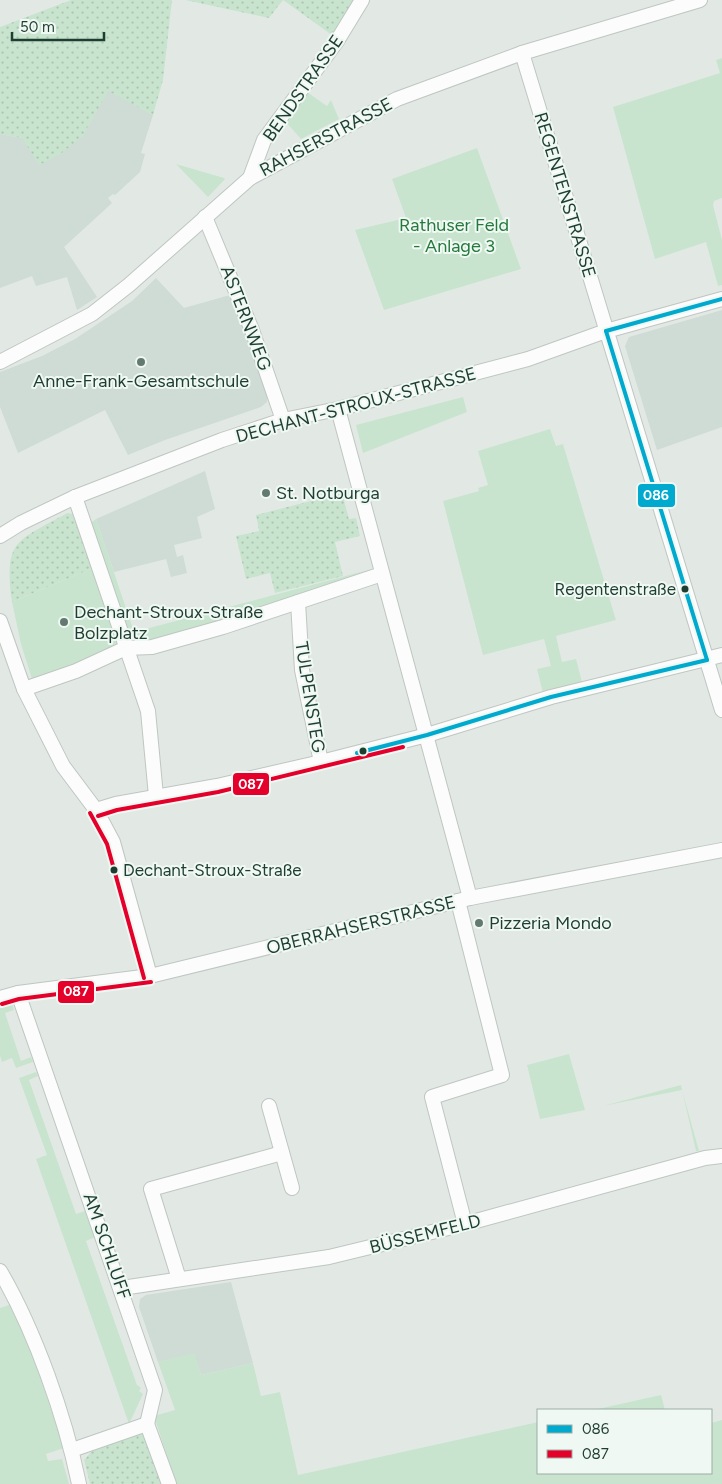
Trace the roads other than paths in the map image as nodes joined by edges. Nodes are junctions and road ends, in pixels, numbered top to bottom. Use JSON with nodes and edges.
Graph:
{"nodes":[{"id":1,"x":362,"y":0,"type":"edge"},
{"id":2,"x":700,"y":0,"type":"edge"},
{"id":3,"x":522,"y":53,"type":"junction"},
{"id":4,"x":250,"y":178,"type":"junction"},
{"id":5,"x":205,"y":217,"type":"junction"},
{"id":6,"x":722,"y":299,"type":"edge"},
{"id":7,"x":606,"y":331,"type":"junction"},
{"id":8,"x":0,"y":362,"type":"edge"},
{"id":9,"x":338,"y":410,"type":"junction"},
{"id":10,"x":283,"y":420,"type":"junction"},
{"id":11,"x":75,"y":497,"type":"junction"},
{"id":12,"x":0,"y":536,"type":"edge"},
{"id":13,"x":382,"y":574,"type":"junction"},
{"id":14,"x":298,"y":602,"type":"junction"},
{"id":15,"x":0,"y":621,"type":"edge"},
{"id":16,"x":126,"y":648,"type":"junction"},
{"id":17,"x":722,"y":655,"type":"edge"},
{"id":18,"x":707,"y":660,"type":"junction"},
{"id":19,"x":24,"y":689,"type":"junction"},
{"id":20,"x":722,"y":710,"type":"edge"},
{"id":21,"x":427,"y":735,"type":"junction"},
{"id":22,"x":321,"y":762,"type":"junction"},
{"id":23,"x":156,"y":796,"type":"junction"},
{"id":24,"x":96,"y":810,"type":"junction"},
{"id":25,"x":722,"y":850,"type":"edge"},
{"id":26,"x":464,"y":899,"type":"junction"},
{"id":27,"x":150,"y":976,"type":"junction"},
{"id":28,"x":18,"y":993,"type":"junction"},
{"id":29,"x":0,"y":998,"type":"edge"},
{"id":30,"x":269,"y":1106,"type":"dead end"},
{"id":31,"x":282,"y":1153,"type":"junction"},
{"id":32,"x":722,"y":1156,"type":"edge"},
{"id":33,"x":292,"y":1188,"type":"dead end"},
{"id":34,"x":465,"y":1224,"type":"junction"},
{"id":35,"x":0,"y":1271,"type":"edge"},
{"id":36,"x":178,"y":1279,"type":"junction"},
{"id":37,"x":122,"y":1288,"type":"junction"},
{"id":38,"x":147,"y":1424,"type":"junction"},
{"id":39,"x":72,"y":1450,"type":"junction"},
{"id":40,"x":79,"y":1484,"type":"edge"},
{"id":41,"x":169,"y":1484,"type":"edge"}],
"edges":[{"from":1,"to":4,"type":"street","name":"BENDSTRASSE"},
{"from":2,"to":3,"type":"street","name":"RAHSERSTRASSE"},
{"from":3,"to":4,"type":"street","name":"RAHSERSTRASSE"},
{"from":3,"to":7,"type":"street","name":"REGENTENSTRASSE"},
{"from":4,"to":5,"type":"street","name":"RAHSERSTRASSE"},
{"from":5,"to":8,"type":"street","name":"RAHSERSTRASSE"},
{"from":5,"to":10,"type":"street","name":"ASTERNWEG"},
{"from":6,"to":7,"type":"street","name":"DECHANT-STROUX-STRASSE"},
{"from":7,"to":9,"type":"street","name":"DECHANT-STROUX-STRASSE"},
{"from":7,"to":18,"type":"street","name":"REGENTENSTRASSE"},
{"from":9,"to":10,"type":"street","name":"DECHANT-STROUX-STRASSE"},
{"from":9,"to":13,"type":"street"},
{"from":10,"to":11,"type":"street","name":"DECHANT-STROUX-STRASSE"},
{"from":11,"to":12,"type":"street","name":"DECHANT-STROUX-STRASSE"},
{"from":11,"to":16,"type":"street"},
{"from":13,"to":14,"type":"street"},
{"from":13,"to":21,"type":"street"},
{"from":14,"to":16,"type":"street"},
{"from":14,"to":22,"type":"street","name":"TULPENSTEG"},
{"from":15,"to":19,"type":"street"},
{"from":16,"to":19,"type":"street"},
{"from":16,"to":23,"type":"street"},
{"from":17,"to":18,"type":"street"},
{"from":18,"to":20,"type":"street","name":"REGENTENSTRASSE"},
{"from":18,"to":21,"type":"street"},
{"from":19,"to":24,"type":"street"},
{"from":21,"to":22,"type":"street"},
{"from":21,"to":26,"type":"street"},
{"from":22,"to":23,"type":"street"},
{"from":23,"to":24,"type":"street"},
{"from":24,"to":27,"type":"street"},
{"from":25,"to":26,"type":"street","name":"OBERRAHSERSTRASSE"},
{"from":26,"to":27,"type":"street","name":"OBERRAHSERSTRASSE"},
{"from":26,"to":34,"type":"street"},
{"from":27,"to":28,"type":"street","name":"OBERRAHSERSTRASSE"},
{"from":28,"to":29,"type":"street","name":"OBERRAHSERSTRASSE"},
{"from":28,"to":37,"type":"street","name":"AM SCHLUFF"},
{"from":30,"to":31,"type":"street"},
{"from":31,"to":33,"type":"street"},
{"from":31,"to":36,"type":"street"},
{"from":32,"to":34,"type":"street","name":"BÜSSEMFELD"},
{"from":34,"to":36,"type":"street","name":"BÜSSEMFELD"},
{"from":35,"to":39,"type":"street"},
{"from":36,"to":37,"type":"street","name":"BÜSSEMFELD"},
{"from":37,"to":38,"type":"street","name":"AM SCHLUFF"},
{"from":38,"to":39,"type":"street"},
{"from":38,"to":41,"type":"street"},
{"from":39,"to":40,"type":"street"}]}
